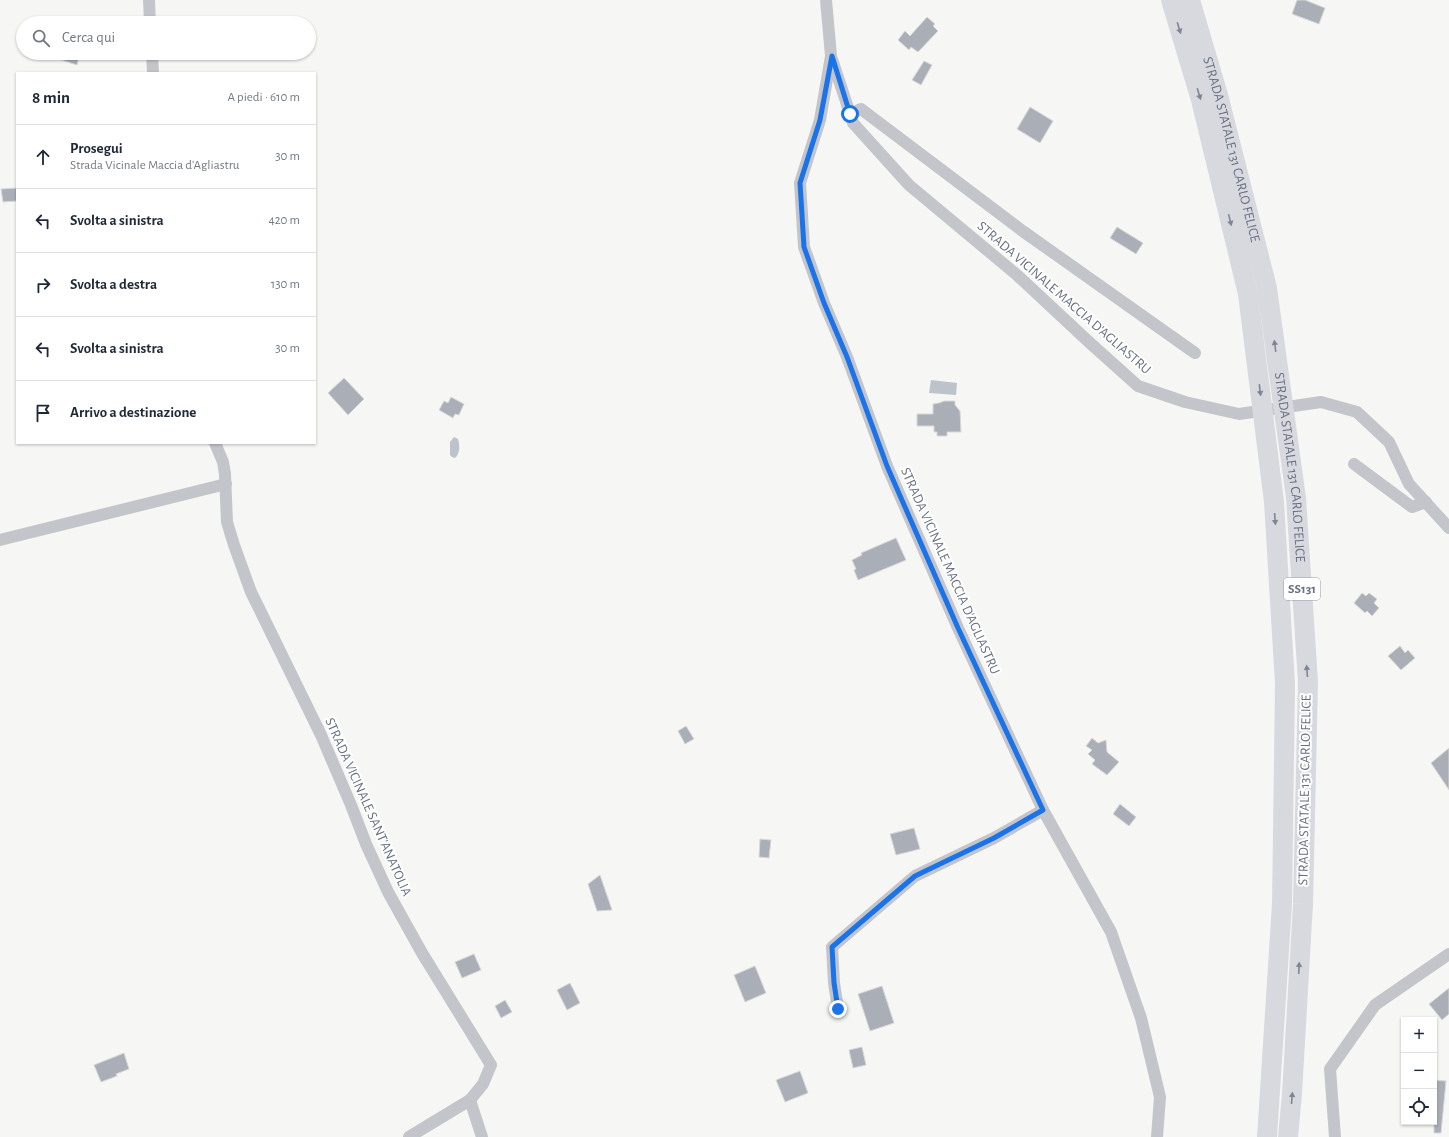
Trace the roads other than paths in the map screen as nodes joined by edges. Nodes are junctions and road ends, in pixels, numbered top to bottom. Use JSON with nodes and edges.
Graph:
{"nodes":[{"id":1,"x":149,"y":0,"type":"edge"},
{"id":2,"x":826,"y":0,"type":"edge"},
{"id":3,"x":1171,"y":0,"type":"edge"},
{"id":4,"x":1190,"y":0,"type":"edge"},
{"id":5,"x":150,"y":16,"type":"edge"},
{"id":6,"x":1197,"y":54,"type":"junction"},
{"id":7,"x":832,"y":56,"type":"junction"},
{"id":8,"x":152,"y":60,"type":"edge"},
{"id":9,"x":153,"y":72,"type":"edge"},
{"id":10,"x":850,"y":114,"type":"junction"},
{"id":11,"x":1195,"y":353,"type":"dead end"},
{"id":12,"x":215,"y":444,"type":"edge"},
{"id":13,"x":1354,"y":464,"type":"dead end"},
{"id":14,"x":226,"y":484,"type":"junction"},
{"id":15,"x":1426,"y":502,"type":"junction"},
{"id":16,"x":1449,"y":528,"type":"edge"},
{"id":17,"x":0,"y":540,"type":"edge"},
{"id":18,"x":1043,"y":810,"type":"junction"},
{"id":19,"x":1449,"y":954,"type":"edge"},
{"id":20,"x":838,"y":1009,"type":"dead end"},
{"id":21,"x":470,"y":1100,"type":"junction"},
{"id":22,"x":409,"y":1137,"type":"edge"},
{"id":23,"x":482,"y":1137,"type":"edge"},
{"id":24,"x":1157,"y":1137,"type":"edge"},
{"id":25,"x":1267,"y":1137,"type":"edge"},
{"id":26,"x":1288,"y":1137,"type":"edge"},
{"id":27,"x":1335,"y":1137,"type":"edge"}],
"edges":[{"from":1,"to":5,"type":"street"},
{"from":2,"to":7,"type":"street","name":"STRADA VICINALE MACCIA D'AGLIASTRU"},
{"from":3,"to":6,"type":"highway","name":"STRADA STATALE 131 CARLO FELICE","number":"SS131","one_way":true},
{"from":4,"to":6,"type":"highway","name":"STRADA STATALE 131 CARLO FELICE","number":"SS131"},
{"from":6,"to":25,"type":"highway","name":"STRADA STATALE 131 CARLO FELICE","number":"SS131","one_way":true},
{"from":26,"to":6,"type":"highway","name":"STRADA STATALE 131 CARLO FELICE","number":"SS131","one_way":true},
{"from":7,"to":10,"type":"street","name":"STRADA VICINALE MACCIA D'AGLIASTRU"},
{"from":7,"to":18,"type":"street","name":"STRADA VICINALE MACCIA D'AGLIASTRU"},
{"from":8,"to":9,"type":"street"},
{"from":10,"to":11,"type":"street"},
{"from":10,"to":15,"type":"street","name":"STRADA VICINALE MACCIA D'AGLIASTRU"},
{"from":12,"to":14,"type":"street","name":"STRADA VICINALE SANT'ANATOLIA"},
{"from":13,"to":15,"type":"street"},
{"from":14,"to":17,"type":"street"},
{"from":14,"to":21,"type":"street","name":"STRADA VICINALE SANT'ANATOLIA"},
{"from":15,"to":16,"type":"street","name":"STRADA VICINALE MACCIA D'AGLIASTRU"},
{"from":18,"to":20,"type":"street"},
{"from":18,"to":24,"type":"street","name":"STRADA VICINALE MACCIA D'AGLIASTRU"},
{"from":19,"to":27,"type":"street"},
{"from":21,"to":22,"type":"street","name":"STRADA VICINALE SANT'ANATOLIA"},
{"from":21,"to":23,"type":"street"}]}
